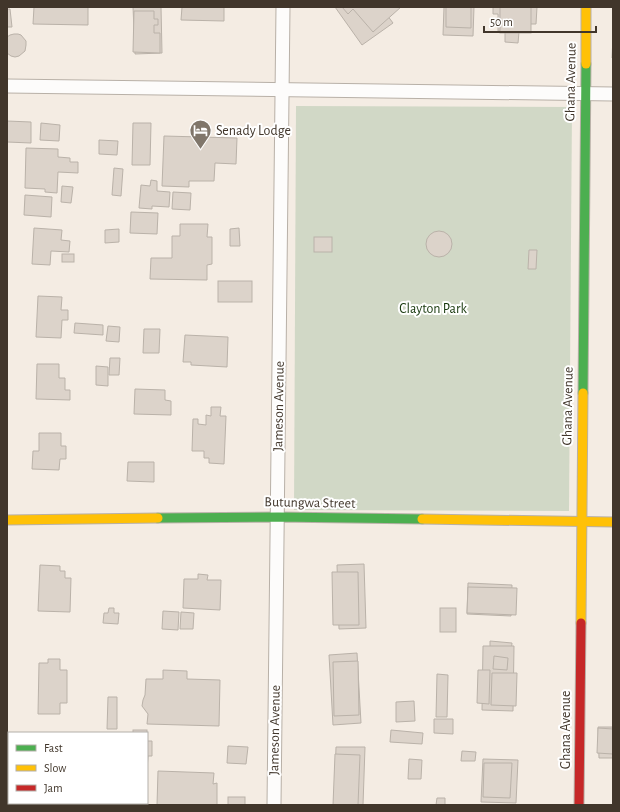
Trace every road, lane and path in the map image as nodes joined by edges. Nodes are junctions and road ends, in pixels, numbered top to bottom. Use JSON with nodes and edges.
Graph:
{"nodes":[{"id":1,"x":283,"y":7,"type":"edge"},
{"id":2,"x":586,"y":7,"type":"edge"},
{"id":3,"x":7,"y":86,"type":"edge"},
{"id":4,"x":282,"y":90,"type":"junction"},
{"id":5,"x":585,"y":94,"type":"junction"},
{"id":6,"x":613,"y":94,"type":"edge"},
{"id":7,"x":278,"y":517,"type":"junction"},
{"id":8,"x":7,"y":520,"type":"edge"},
{"id":9,"x":581,"y":522,"type":"junction"},
{"id":10,"x":613,"y":522,"type":"edge"},
{"id":11,"x":274,"y":805,"type":"edge"},
{"id":12,"x":579,"y":805,"type":"edge"}],
"edges":[{"from":1,"to":4,"type":"street","name":"Jameson Avenue"},
{"from":2,"to":5,"type":"main road","name":"Ghana Avenue"},
{"from":3,"to":4,"type":"street"},
{"from":4,"to":5,"type":"street"},
{"from":4,"to":7,"type":"street","name":"Jameson Avenue"},
{"from":5,"to":6,"type":"street"},
{"from":5,"to":9,"type":"main road","name":"Ghana Avenue"},
{"from":7,"to":8,"type":"main road","name":"Butungwa Street"},
{"from":7,"to":9,"type":"main road","name":"Butungwa Street"},
{"from":7,"to":11,"type":"street","name":"Jameson Avenue"},
{"from":9,"to":10,"type":"main road","name":"Butungwa Street"},
{"from":9,"to":12,"type":"main road","name":"Ghana Avenue"}]}
